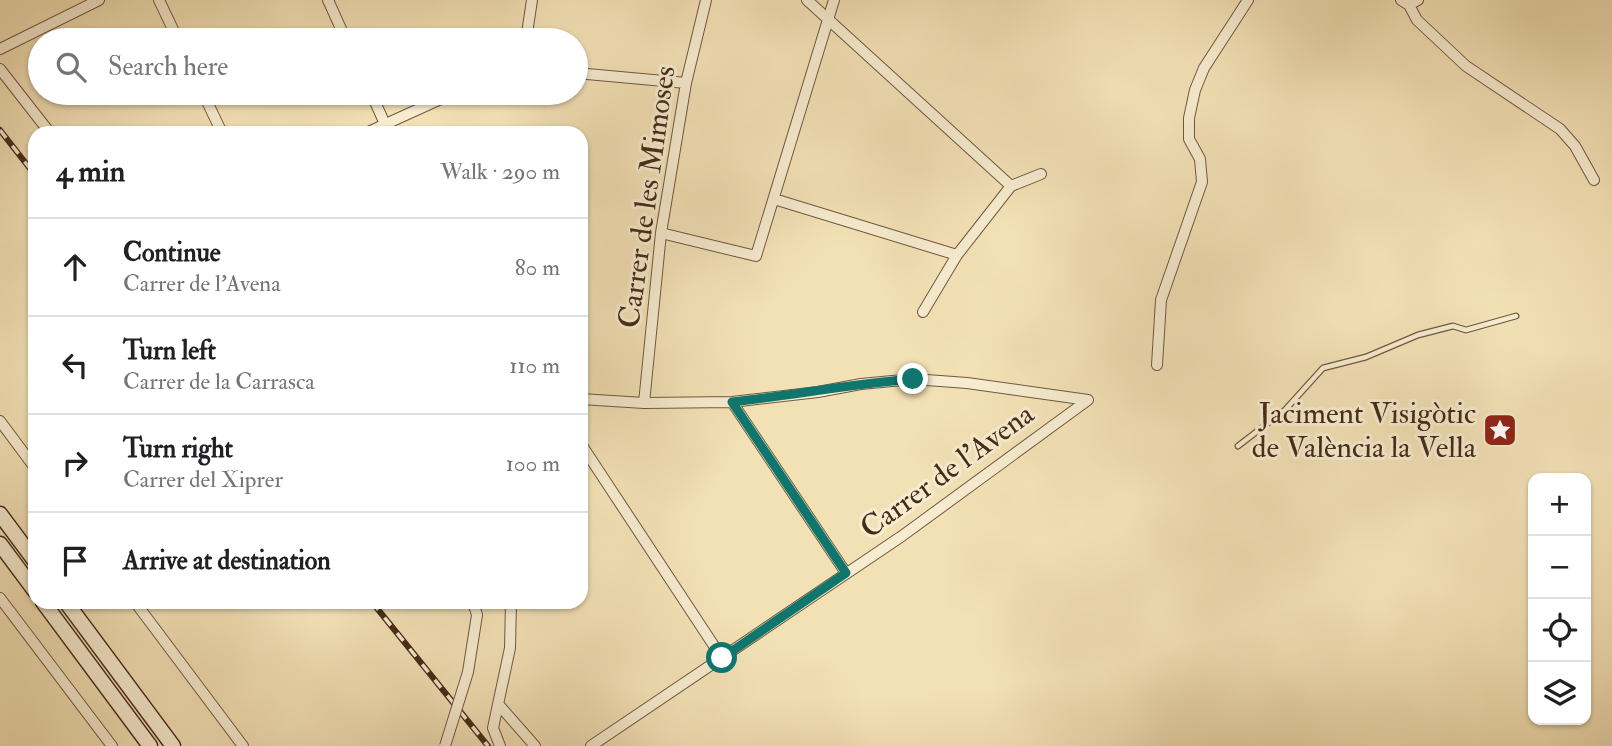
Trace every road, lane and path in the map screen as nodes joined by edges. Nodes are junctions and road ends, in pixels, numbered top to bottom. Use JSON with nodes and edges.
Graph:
{"nodes":[{"id":1,"x":99,"y":0,"type":"edge"},
{"id":2,"x":159,"y":0,"type":"edge"},
{"id":3,"x":328,"y":0,"type":"edge"},
{"id":4,"x":532,"y":0,"type":"edge"},
{"id":5,"x":706,"y":0,"type":"edge"},
{"id":6,"x":807,"y":0,"type":"edge"},
{"id":7,"x":834,"y":0,"type":"edge"},
{"id":8,"x":1248,"y":0,"type":"edge"},
{"id":9,"x":1409,"y":2,"type":"edge"},
{"id":10,"x":829,"y":19,"type":"junction"},
{"id":11,"x":42,"y":28,"type":"edge"},
{"id":12,"x":172,"y":28,"type":"edge"},
{"id":13,"x":341,"y":28,"type":"edge"},
{"id":14,"x":528,"y":28,"type":"edge"},
{"id":15,"x":28,"y":35,"type":"edge"},
{"id":16,"x":0,"y":49,"type":"edge"},
{"id":17,"x":0,"y":69,"type":"edge"},
{"id":18,"x":588,"y":74,"type":"edge"},
{"id":19,"x":686,"y":83,"type":"junction"},
{"id":20,"x":28,"y":105,"type":"edge"},
{"id":21,"x":28,"y":105,"type":"edge"},
{"id":22,"x":209,"y":105,"type":"edge"},
{"id":23,"x":376,"y":105,"type":"edge"},
{"id":24,"x":431,"y":105,"type":"edge"},
{"id":25,"x":45,"y":126,"type":"edge"},
{"id":26,"x":219,"y":126,"type":"edge"},
{"id":27,"x":386,"y":126,"type":"edge"},
{"id":28,"x":391,"y":126,"type":"edge"},
{"id":29,"x":1041,"y":174,"type":"dead end"},
{"id":30,"x":1594,"y":180,"type":"dead end"},
{"id":31,"x":1011,"y":186,"type":"junction"},
{"id":32,"x":774,"y":199,"type":"junction"},
{"id":33,"x":661,"y":233,"type":"junction"},
{"id":34,"x":957,"y":255,"type":"junction"},
{"id":35,"x":923,"y":312,"type":"dead end"},
{"id":36,"x":1516,"y":316,"type":"dead end"},
{"id":37,"x":1157,"y":365,"type":"dead end"},
{"id":38,"x":588,"y":399,"type":"edge"},
{"id":39,"x":732,"y":402,"type":"junction"},
{"id":40,"x":644,"y":403,"type":"junction"},
{"id":41,"x":0,"y":421,"type":"edge"},
{"id":42,"x":1238,"y":446,"type":"dead end"},
{"id":43,"x":588,"y":455,"type":"edge"},
{"id":44,"x":28,"y":459,"type":"edge"},
{"id":45,"x":0,"y":514,"type":"edge"},
{"id":46,"x":0,"y":544,"type":"edge"},
{"id":47,"x":28,"y":552,"type":"edge"},
{"id":48,"x":846,"y":573,"type":"junction"},
{"id":49,"x":28,"y":582,"type":"edge"},
{"id":50,"x":0,"y":598,"type":"edge"},
{"id":51,"x":48,"y":609,"type":"edge"},
{"id":52,"x":70,"y":609,"type":"edge"},
{"id":53,"x":140,"y":609,"type":"edge"},
{"id":54,"x":475,"y":609,"type":"edge"},
{"id":55,"x":511,"y":609,"type":"edge"},
{"id":56,"x":722,"y":658,"type":"junction"},
{"id":57,"x":499,"y":705,"type":"junction"},
{"id":58,"x":112,"y":746,"type":"edge"},
{"id":59,"x":150,"y":746,"type":"edge"},
{"id":60,"x":173,"y":746,"type":"edge"},
{"id":61,"x":243,"y":746,"type":"edge"},
{"id":62,"x":445,"y":746,"type":"edge"},
{"id":63,"x":500,"y":746,"type":"edge"},
{"id":64,"x":535,"y":746,"type":"edge"},
{"id":65,"x":591,"y":746,"type":"edge"}],
"edges":[{"from":1,"to":11,"type":"street"},
{"from":2,"to":12,"type":"street"},
{"from":3,"to":13,"type":"street"},
{"from":4,"to":14,"type":"street"},
{"from":5,"to":19,"type":"street","name":"Carrer de les Mimoses"},
{"from":6,"to":10,"type":"street"},
{"from":7,"to":10,"type":"street"},
{"from":8,"to":37,"type":"street"},
{"from":9,"to":30,"type":"street"},
{"from":10,"to":31,"type":"street"},
{"from":10,"to":32,"type":"street"},
{"from":15,"to":16,"type":"street"},
{"from":17,"to":20,"type":"street"},
{"from":18,"to":19,"type":"street"},
{"from":19,"to":33,"type":"street","name":"Carrer de les Mimoses"},
{"from":21,"to":25,"type":"street"},
{"from":22,"to":26,"type":"street"},
{"from":23,"to":27,"type":"street"},
{"from":24,"to":28,"type":"street"},
{"from":29,"to":31,"type":"street"},
{"from":31,"to":34,"type":"street"},
{"from":32,"to":33,"type":"street"},
{"from":32,"to":34,"type":"street"},
{"from":33,"to":40,"type":"street","name":"Carrer de les Mimoses"},
{"from":34,"to":35,"type":"street"},
{"from":36,"to":42,"type":"lane"},
{"from":38,"to":40,"type":"street"},
{"from":39,"to":40,"type":"street"},
{"from":39,"to":48,"type":"street"},
{"from":39,"to":48,"type":"street","name":"Carrer de l'Avena"},
{"from":41,"to":44,"type":"street"},
{"from":43,"to":56,"type":"street"},
{"from":45,"to":47,"type":"main road"},
{"from":46,"to":49,"type":"main road"},
{"from":48,"to":56,"type":"street","name":"Carrer de l'Avena"},
{"from":50,"to":58,"type":"street"},
{"from":51,"to":59,"type":"main road"},
{"from":52,"to":60,"type":"main road"},
{"from":53,"to":61,"type":"street"},
{"from":54,"to":62,"type":"street","bridge":true},
{"from":55,"to":57,"type":"street"},
{"from":56,"to":65,"type":"street","name":"Carrer de l'Avena"},
{"from":57,"to":63,"type":"street"},
{"from":57,"to":64,"type":"street"}]}
